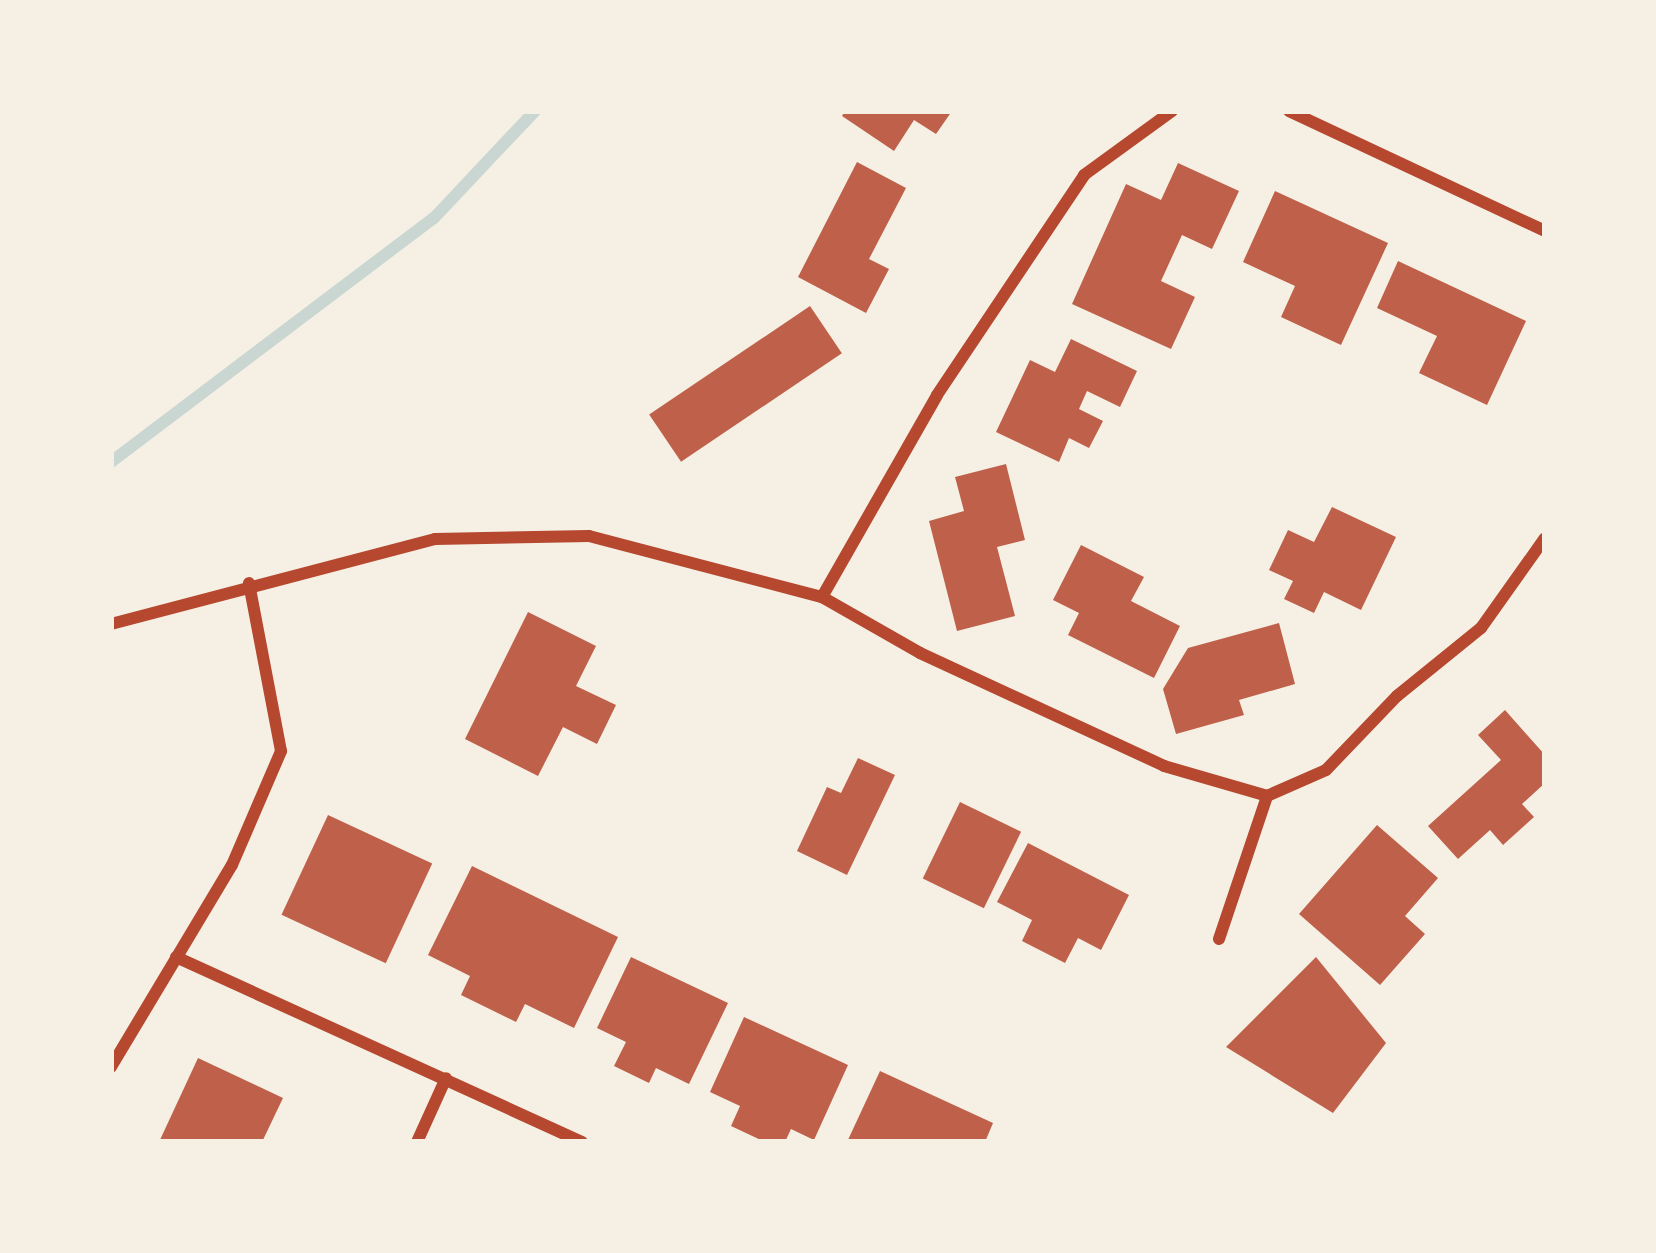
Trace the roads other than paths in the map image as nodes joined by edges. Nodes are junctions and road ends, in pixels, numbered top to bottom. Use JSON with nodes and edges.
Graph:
{"nodes":[{"id":1,"x":1172,"y":111,"type":"edge"},
{"id":2,"x":1289,"y":111,"type":"edge"},
{"id":3,"x":1545,"y":231,"type":"edge"},
{"id":4,"x":1545,"y":538,"type":"edge"},
{"id":5,"x":249,"y":583,"type":"junction"},
{"id":6,"x":822,"y":597,"type":"junction"},
{"id":7,"x":111,"y":624,"type":"edge"},
{"id":8,"x":1267,"y":796,"type":"junction"},
{"id":9,"x":1219,"y":939,"type":"dead end"},
{"id":10,"x":176,"y":957,"type":"junction"},
{"id":11,"x":111,"y":1067,"type":"edge"},
{"id":12,"x":446,"y":1078,"type":"junction"},
{"id":13,"x":417,"y":1142,"type":"edge"},
{"id":14,"x":582,"y":1142,"type":"edge"}],
"edges":[{"from":1,"to":6,"type":"street"},
{"from":2,"to":3,"type":"street"},
{"from":4,"to":8,"type":"street"},
{"from":5,"to":6,"type":"street"},
{"from":5,"to":7,"type":"street"},
{"from":5,"to":10,"type":"street"},
{"from":6,"to":8,"type":"street"},
{"from":8,"to":9,"type":"street"},
{"from":10,"to":11,"type":"street"},
{"from":10,"to":12,"type":"street"},
{"from":12,"to":13,"type":"street"},
{"from":12,"to":14,"type":"street"}]}
